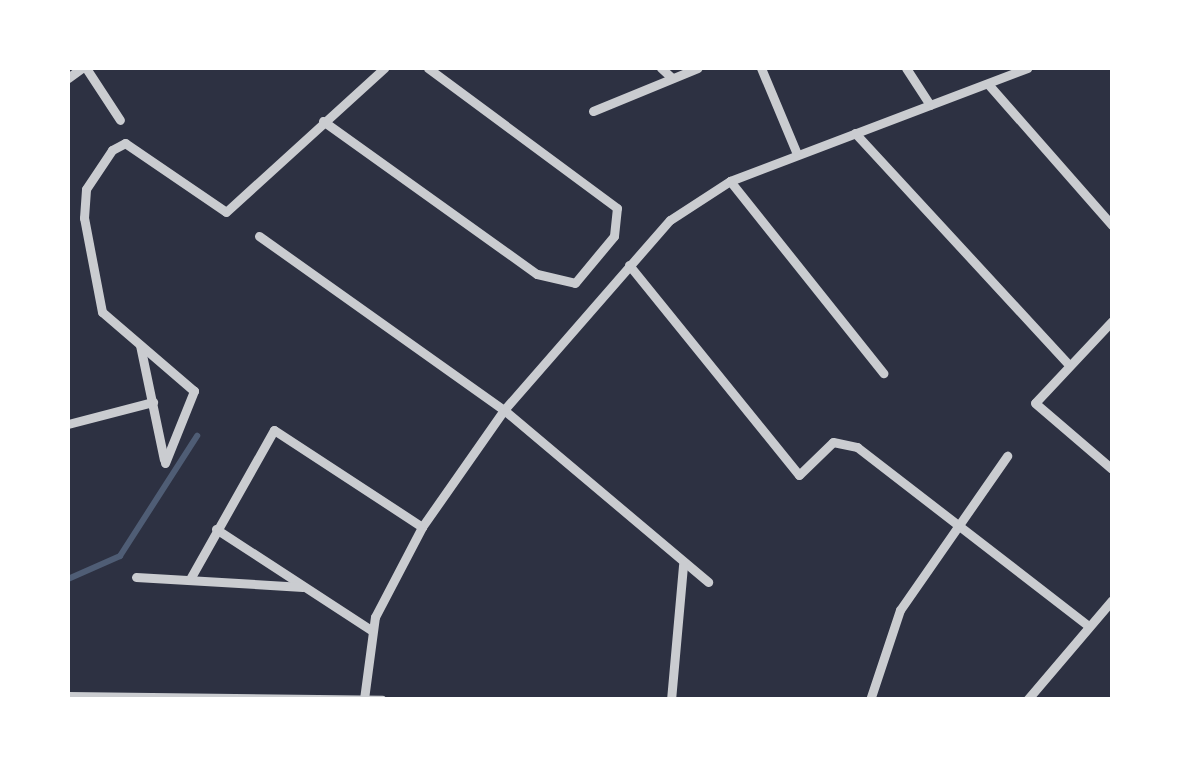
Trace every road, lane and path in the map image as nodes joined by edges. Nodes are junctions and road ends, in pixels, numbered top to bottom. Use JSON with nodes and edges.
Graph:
{"nodes":[{"id":1,"x":84,"y":68,"type":"edge"},
{"id":2,"x":384,"y":68,"type":"edge"},
{"id":3,"x":428,"y":68,"type":"edge"},
{"id":4,"x":661,"y":68,"type":"edge"},
{"id":5,"x":698,"y":68,"type":"edge"},
{"id":6,"x":761,"y":68,"type":"edge"},
{"id":7,"x":906,"y":68,"type":"edge"},
{"id":8,"x":1028,"y":68,"type":"edge"},
{"id":9,"x":68,"y":78,"type":"edge"},
{"id":10,"x":672,"y":78,"type":"junction"},
{"id":11,"x":988,"y":84,"type":"junction"},
{"id":12,"x":930,"y":105,"type":"junction"},
{"id":13,"x":593,"y":111,"type":"dead end"},
{"id":14,"x":120,"y":120,"type":"dead end"},
{"id":15,"x":324,"y":121,"type":"junction"},
{"id":16,"x":855,"y":134,"type":"junction"},
{"id":17,"x":798,"y":154,"type":"junction"},
{"id":18,"x":730,"y":180,"type":"junction"},
{"id":19,"x":1112,"y":225,"type":"edge"},
{"id":20,"x":258,"y":236,"type":"dead end"},
{"id":21,"x":629,"y":265,"type":"junction"},
{"id":22,"x":1112,"y":321,"type":"edge"},
{"id":23,"x":140,"y":345,"type":"junction"},
{"id":24,"x":1068,"y":364,"type":"junction"},
{"id":25,"x":883,"y":373,"type":"dead end"},
{"id":26,"x":152,"y":402,"type":"junction"},
{"id":27,"x":504,"y":410,"type":"junction"},
{"id":28,"x":68,"y":424,"type":"edge"},
{"id":29,"x":1007,"y":456,"type":"dead end"},
{"id":30,"x":1112,"y":469,"type":"edge"},
{"id":31,"x":962,"y":523,"type":"junction"},
{"id":32,"x":422,"y":527,"type":"junction"},
{"id":33,"x":216,"y":529,"type":"junction"},
{"id":34,"x":684,"y":564,"type":"junction"},
{"id":35,"x":136,"y":577,"type":"dead end"},
{"id":36,"x":190,"y":579,"type":"junction"},
{"id":37,"x":708,"y":582,"type":"dead end"},
{"id":38,"x":310,"y":588,"type":"junction"},
{"id":39,"x":1112,"y":600,"type":"edge"},
{"id":40,"x":1087,"y":625,"type":"junction"},
{"id":41,"x":371,"y":630,"type":"junction"},
{"id":42,"x":68,"y":696,"type":"edge"},
{"id":43,"x":86,"y":698,"type":"edge"},
{"id":44,"x":364,"y":698,"type":"edge"},
{"id":45,"x":382,"y":700,"type":"edge"},
{"id":46,"x":671,"y":700,"type":"edge"},
{"id":47,"x":870,"y":700,"type":"edge"},
{"id":48,"x":1027,"y":700,"type":"edge"}],
"edges":[{"from":1,"to":9,"type":"street"},
{"from":1,"to":14,"type":"street"},
{"from":2,"to":15,"type":"street"},
{"from":3,"to":15,"type":"street"},
{"from":4,"to":10,"type":"street"},
{"from":5,"to":10,"type":"street"},
{"from":6,"to":17,"type":"street"},
{"from":7,"to":12,"type":"street"},
{"from":8,"to":11,"type":"street"},
{"from":10,"to":13,"type":"street"},
{"from":11,"to":12,"type":"street"},
{"from":11,"to":19,"type":"street"},
{"from":12,"to":16,"type":"street"},
{"from":15,"to":23,"type":"street"},
{"from":16,"to":17,"type":"street"},
{"from":16,"to":24,"type":"street"},
{"from":17,"to":18,"type":"street"},
{"from":18,"to":21,"type":"street"},
{"from":18,"to":25,"type":"street"},
{"from":20,"to":27,"type":"street"},
{"from":21,"to":27,"type":"street"},
{"from":21,"to":31,"type":"street"},
{"from":22,"to":24,"type":"street"},
{"from":23,"to":26,"type":"street"},
{"from":23,"to":26,"type":"street"},
{"from":24,"to":30,"type":"street"},
{"from":26,"to":28,"type":"street"},
{"from":27,"to":32,"type":"street"},
{"from":27,"to":34,"type":"street"},
{"from":29,"to":31,"type":"street"},
{"from":31,"to":40,"type":"street"},
{"from":31,"to":47,"type":"street"},
{"from":32,"to":33,"type":"street"},
{"from":32,"to":41,"type":"street"},
{"from":33,"to":36,"type":"street"},
{"from":33,"to":38,"type":"street"},
{"from":34,"to":37,"type":"street"},
{"from":34,"to":46,"type":"street"},
{"from":35,"to":36,"type":"street"},
{"from":36,"to":38,"type":"street"},
{"from":38,"to":41,"type":"street"},
{"from":39,"to":40,"type":"street"},
{"from":40,"to":48,"type":"street"},
{"from":41,"to":44,"type":"street"},
{"from":42,"to":43,"type":"street"},
{"from":43,"to":44,"type":"street"},
{"from":44,"to":45,"type":"street"}]}
